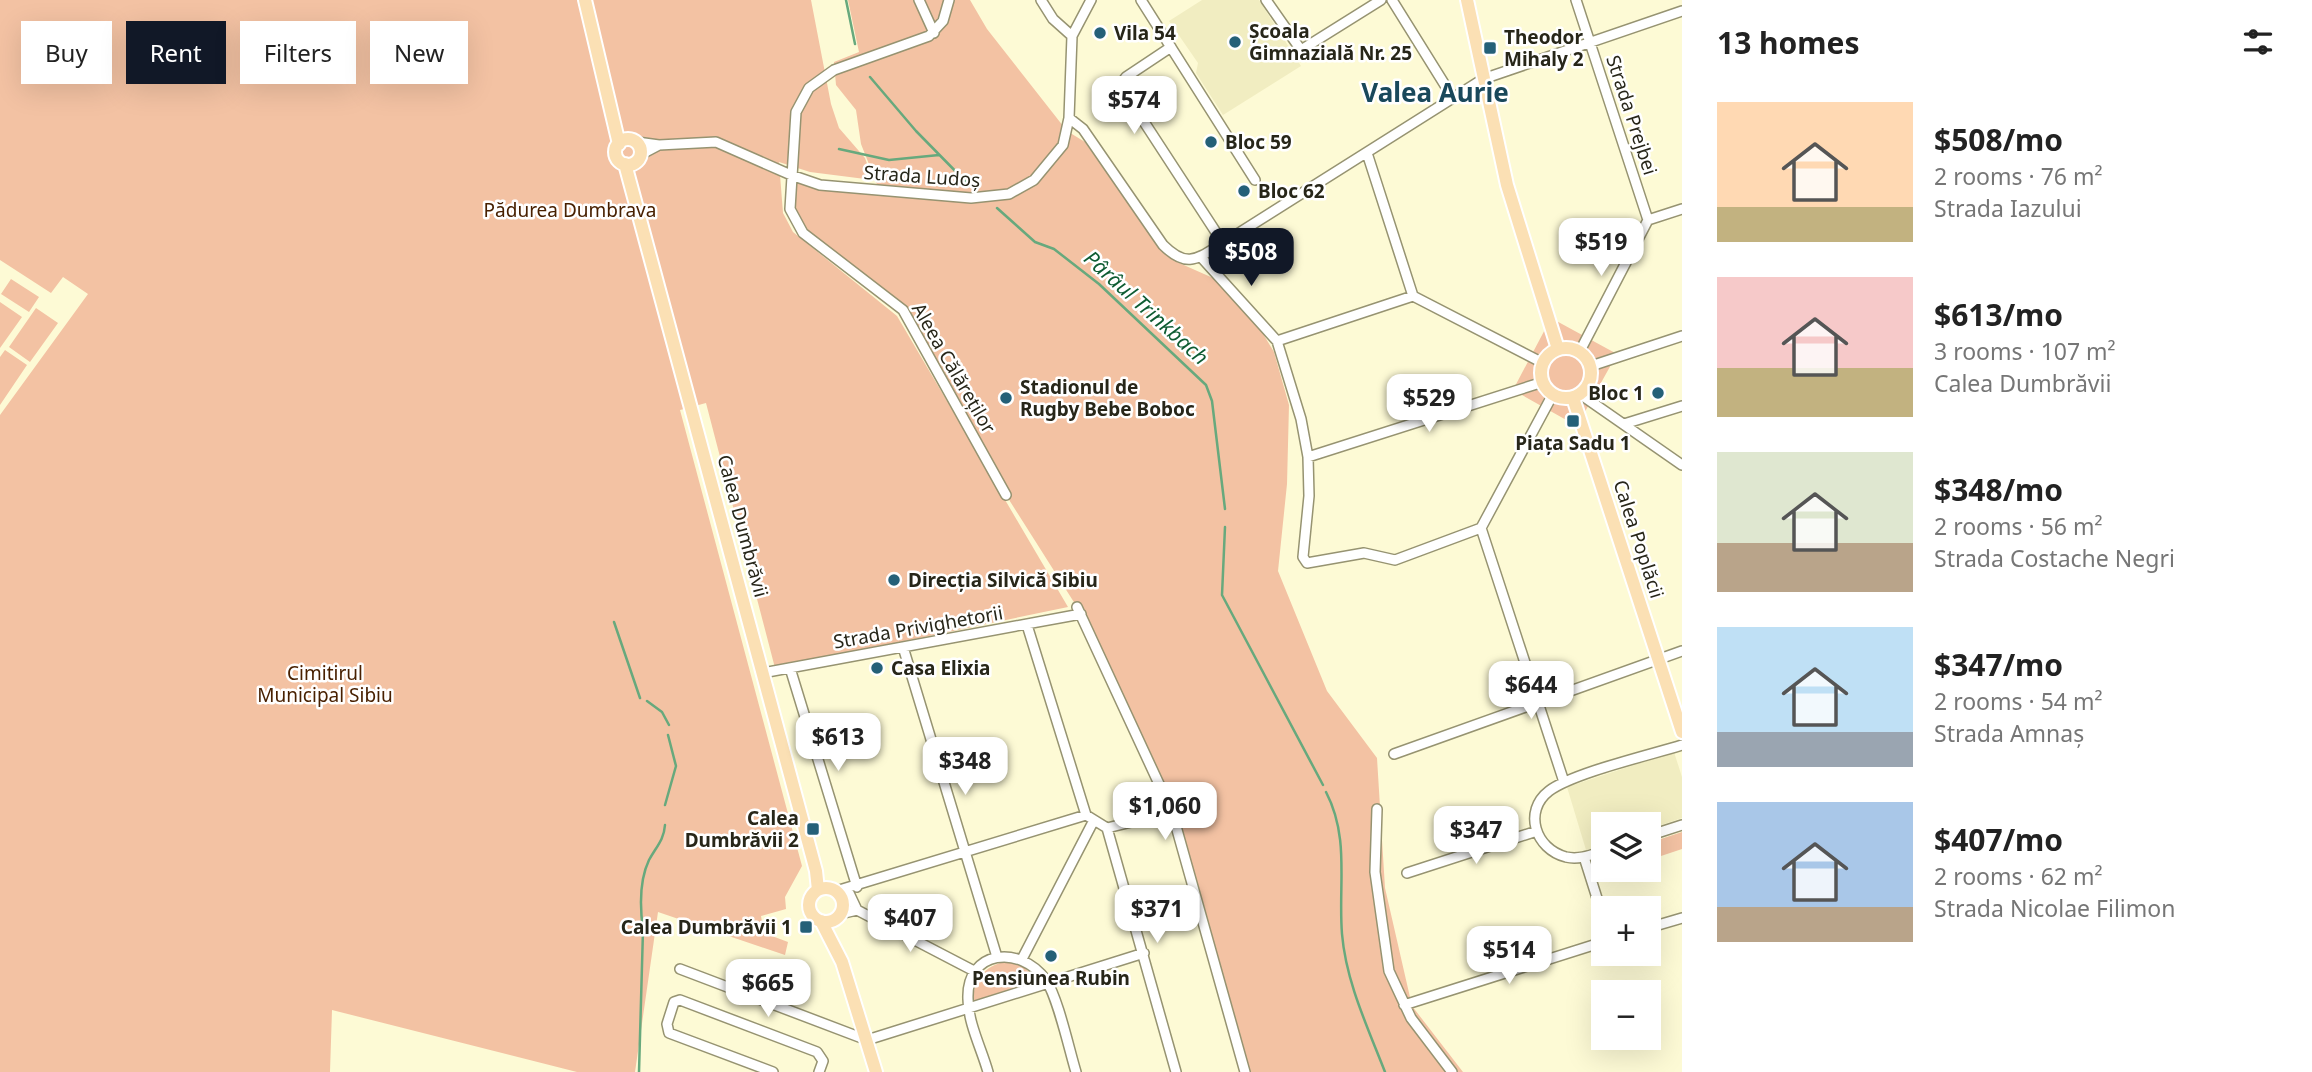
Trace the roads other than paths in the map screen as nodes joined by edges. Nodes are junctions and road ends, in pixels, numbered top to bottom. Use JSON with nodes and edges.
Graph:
{"nodes":[{"id":1,"x":586,"y":0,"type":"edge"},
{"id":2,"x":919,"y":0,"type":"edge"},
{"id":3,"x":949,"y":0,"type":"edge"},
{"id":4,"x":1041,"y":0,"type":"edge"},
{"id":5,"x":1091,"y":0,"type":"edge"},
{"id":6,"x":1141,"y":0,"type":"edge"},
{"id":7,"x":1266,"y":0,"type":"edge"},
{"id":8,"x":1381,"y":0,"type":"edge"},
{"id":9,"x":1392,"y":0,"type":"edge"},
{"id":10,"x":1467,"y":0,"type":"edge"},
{"id":11,"x":1576,"y":0,"type":"edge"},
{"id":12,"x":1682,"y":11,"type":"edge"},
{"id":13,"x":934,"y":33,"type":"junction"},
{"id":14,"x":1072,"y":36,"type":"junction"},
{"id":15,"x":1590,"y":41,"type":"junction"},
{"id":16,"x":1171,"y":47,"type":"junction"},
{"id":17,"x":1483,"y":79,"type":"junction"},
{"id":18,"x":1453,"y":98,"type":"junction"},
{"id":19,"x":1069,"y":118,"type":"junction"},
{"id":20,"x":628,"y":142,"type":"junction"},
{"id":21,"x":659,"y":145,"type":"junction"},
{"id":22,"x":1367,"y":153,"type":"junction"},
{"id":23,"x":633,"y":161,"type":"junction"},
{"id":24,"x":791,"y":176,"type":"junction"},
{"id":25,"x":1255,"y":180,"type":"dead end"},
{"id":26,"x":1682,"y":209,"type":"edge"},
{"id":27,"x":1648,"y":220,"type":"junction"},
{"id":28,"x":1223,"y":243,"type":"junction"},
{"id":29,"x":1201,"y":257,"type":"junction"},
{"id":30,"x":1413,"y":296,"type":"junction"},
{"id":31,"x":1682,"y":336,"type":"edge"},
{"id":32,"x":1277,"y":341,"type":"junction"},
{"id":33,"x":1558,"y":349,"type":"junction"},
{"id":34,"x":1580,"y":351,"type":"junction"},
{"id":35,"x":1543,"y":363,"type":"junction"},
{"id":36,"x":1591,"y":366,"type":"junction"},
{"id":37,"x":1543,"y":382,"type":"junction"},
{"id":38,"x":1553,"y":394,"type":"junction"},
{"id":39,"x":1576,"y":396,"type":"junction"},
{"id":40,"x":1682,"y":406,"type":"edge"},
{"id":41,"x":1625,"y":424,"type":"junction"},
{"id":42,"x":1308,"y":457,"type":"junction"},
{"id":43,"x":1682,"y":465,"type":"edge"},
{"id":44,"x":1006,"y":495,"type":"dead end"},
{"id":45,"x":1481,"y":528,"type":"junction"},
{"id":46,"x":1027,"y":625,"type":"junction"},
{"id":47,"x":903,"y":647,"type":"junction"},
{"id":48,"x":1682,"y":650,"type":"edge"},
{"id":49,"x":1658,"y":659,"type":"junction"},
{"id":50,"x":790,"y":668,"type":"junction"},
{"id":51,"x":762,"y":673,"type":"junction"},
{"id":52,"x":1538,"y":703,"type":"junction"},
{"id":53,"x":1682,"y":732,"type":"edge"},
{"id":54,"x":1682,"y":745,"type":"edge"},
{"id":55,"x":1394,"y":754,"type":"dead end"},
{"id":56,"x":1564,"y":782,"type":"junction"},
{"id":57,"x":1377,"y":809,"type":"dead end"},
{"id":58,"x":1172,"y":812,"type":"junction"},
{"id":59,"x":1090,"y":817,"type":"junction"},
{"id":60,"x":1682,"y":825,"type":"edge"},
{"id":61,"x":1107,"y":828,"type":"junction"},
{"id":62,"x":1537,"y":831,"type":"junction"},
{"id":63,"x":1661,"y":832,"type":"edge"},
{"id":64,"x":967,"y":852,"type":"junction"},
{"id":65,"x":1591,"y":855,"type":"edge"},
{"id":66,"x":1584,"y":857,"type":"junction"},
{"id":67,"x":1407,"y":873,"type":"dead end"},
{"id":68,"x":1596,"y":896,"type":"edge"},
{"id":69,"x":840,"y":897,"type":"junction"},
{"id":70,"x":857,"y":910,"type":"junction"},
{"id":71,"x":1682,"y":918,"type":"edge"},
{"id":72,"x":821,"y":921,"type":"junction"},
{"id":73,"x":1661,"y":924,"type":"edge"},
{"id":74,"x":1591,"y":946,"type":"edge"},
{"id":75,"x":1144,"y":953,"type":"junction"},
{"id":76,"x":997,"y":957,"type":"junction"},
{"id":77,"x":1022,"y":959,"type":"junction"},
{"id":78,"x":842,"y":962,"type":"junction"},
{"id":79,"x":680,"y":969,"type":"dead end"},
{"id":80,"x":976,"y":972,"type":"junction"},
{"id":81,"x":1048,"y":984,"type":"junction"},
{"id":82,"x":1404,"y":1005,"type":"junction"},
{"id":83,"x":969,"y":1009,"type":"junction"},
{"id":84,"x":867,"y":1040,"type":"junction"},
{"id":85,"x":773,"y":1072,"type":"edge"},
{"id":86,"x":819,"y":1072,"type":"edge"},
{"id":87,"x":876,"y":1072,"type":"edge"},
{"id":88,"x":988,"y":1072,"type":"edge"},
{"id":89,"x":1076,"y":1072,"type":"edge"},
{"id":90,"x":1176,"y":1072,"type":"edge"},
{"id":91,"x":1245,"y":1072,"type":"edge"},
{"id":92,"x":1452,"y":1072,"type":"edge"}],
"edges":[{"from":1,"to":20,"type":"main road"},
{"from":2,"to":13,"type":"street"},
{"from":3,"to":13,"type":"street"},
{"from":4,"to":14,"type":"street"},
{"from":5,"to":14,"type":"street","name":"Strada Ludoș"},
{"from":6,"to":16,"type":"street"},
{"from":7,"to":8,"type":"street"},
{"from":9,"to":18,"type":"street"},
{"from":10,"to":17,"type":"main road"},
{"from":11,"to":15,"type":"street","name":"Strada Prejbei"},
{"from":12,"to":15,"type":"street"},
{"from":13,"to":24,"type":"street","name":"Aleea Călăreților"},
{"from":14,"to":19,"type":"street","name":"Strada Ludoș"},
{"from":15,"to":17,"type":"street"},
{"from":15,"to":27,"type":"street","name":"Strada Prejbei"},
{"from":16,"to":25,"type":"street"},
{"from":16,"to":28,"type":"street"},
{"from":17,"to":18,"type":"street"},
{"from":17,"to":33,"type":"main road"},
{"from":18,"to":22,"type":"street"},
{"from":19,"to":24,"type":"street","name":"Strada Ludoș"},
{"from":19,"to":29,"type":"street"},
{"from":20,"to":21,"type":"street","name":"Strada Ludoș"},
{"from":20,"to":23,"type":"main road"},
{"from":20,"to":23,"type":"main road"},
{"from":21,"to":23,"type":"street","name":"Strada Ludoș"},
{"from":21,"to":24,"type":"street","name":"Strada Ludoș"},
{"from":22,"to":28,"type":"street"},
{"from":22,"to":30,"type":"street"},
{"from":23,"to":51,"type":"main road","name":"Calea Dumbrăvii"},
{"from":24,"to":44,"type":"street","name":"Aleea Călăreților"},
{"from":26,"to":27,"type":"street"},
{"from":27,"to":34,"type":"street"},
{"from":28,"to":29,"type":"street"},
{"from":29,"to":32,"type":"street"},
{"from":30,"to":32,"type":"street"},
{"from":30,"to":35,"type":"street"},
{"from":31,"to":36,"type":"street"},
{"from":32,"to":42,"type":"street"},
{"from":33,"to":34,"type":"main road"},
{"from":33,"to":35,"type":"main road"},
{"from":34,"to":36,"type":"main road"},
{"from":35,"to":37,"type":"main road"},
{"from":36,"to":39,"type":"main road"},
{"from":37,"to":38,"type":"main road"},
{"from":37,"to":42,"type":"street"},
{"from":38,"to":39,"type":"main road"},
{"from":38,"to":45,"type":"street"},
{"from":39,"to":41,"type":"street"},
{"from":39,"to":49,"type":"main road","name":"Calea Poplăcii"},
{"from":40,"to":41,"type":"street"},
{"from":41,"to":43,"type":"street"},
{"from":42,"to":45,"type":"street"},
{"from":45,"to":52,"type":"street"},
{"from":46,"to":47,"type":"street","name":"Strada Privighetorii"},
{"from":46,"to":58,"type":"street","name":"Strada Privighetorii"},
{"from":46,"to":59,"type":"street"},
{"from":47,"to":50,"type":"street","name":"Strada Privighetorii"},
{"from":47,"to":64,"type":"street"},
{"from":48,"to":49,"type":"street"},
{"from":49,"to":52,"type":"street"},
{"from":49,"to":53,"type":"main road","name":"Calea Poplăcii"},
{"from":50,"to":51,"type":"street","name":"Strada Privighetorii"},
{"from":50,"to":69,"type":"street","name":"Calea Dumbrăvii"},
{"from":51,"to":69,"type":"main road","name":"Calea Dumbrăvii"},
{"from":52,"to":55,"type":"street"},
{"from":52,"to":56,"type":"street"},
{"from":54,"to":56,"type":"street"},
{"from":56,"to":62,"type":"street"},
{"from":57,"to":82,"type":"street"},
{"from":58,"to":61,"type":"street"},
{"from":58,"to":91,"type":"street"},
{"from":59,"to":61,"type":"street"},
{"from":59,"to":64,"type":"street"},
{"from":59,"to":77,"type":"street"},
{"from":60,"to":63,"type":"street"},
{"from":61,"to":75,"type":"street"},
{"from":62,"to":66,"type":"street"},
{"from":62,"to":67,"type":"street"},
{"from":64,"to":69,"type":"street"},
{"from":64,"to":76,"type":"street"},
{"from":65,"to":66,"type":"street"},
{"from":66,"to":68,"type":"street"},
{"from":69,"to":70,"type":"street"},
{"from":69,"to":70,"type":"street"},
{"from":69,"to":72,"type":"main road"},
{"from":69,"to":72,"type":"main road","name":"Calea Dumbrăvii"},
{"from":69,"to":78,"type":"main road","name":"Calea Dumbrăvii"},
{"from":70,"to":80,"type":"street"},
{"from":71,"to":73,"type":"street"},
{"from":72,"to":78,"type":"main road","name":"Calea Dumbrăvii"},
{"from":74,"to":82,"type":"street"},
{"from":75,"to":81,"type":"street"},
{"from":75,"to":90,"type":"street"},
{"from":76,"to":77,"type":"street"},
{"from":76,"to":80,"type":"street"},
{"from":77,"to":81,"type":"street"},
{"from":78,"to":84,"type":"main road","name":"Calea Dumbrăvii"},
{"from":79,"to":84,"type":"street"},
{"from":80,"to":83,"type":"street"},
{"from":81,"to":83,"type":"street"},
{"from":81,"to":89,"type":"street"},
{"from":82,"to":92,"type":"street"},
{"from":83,"to":84,"type":"street"},
{"from":83,"to":88,"type":"street"},
{"from":84,"to":87,"type":"main road","name":"Calea Dumbrăvii"},
{"from":85,"to":86,"type":"street"}]}
